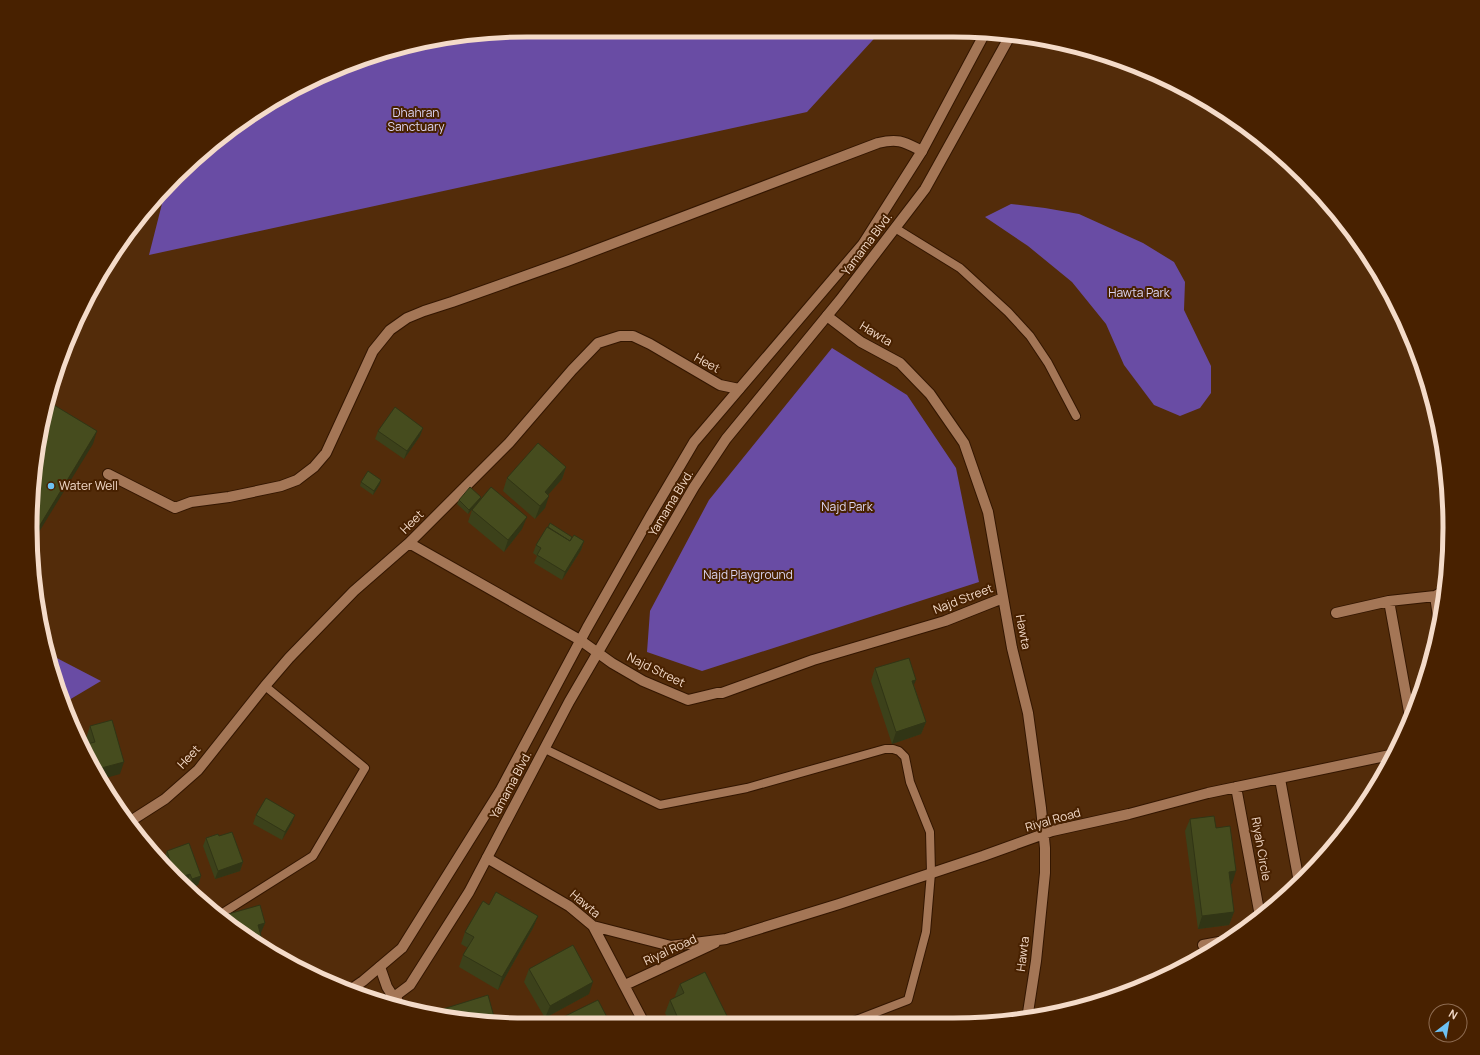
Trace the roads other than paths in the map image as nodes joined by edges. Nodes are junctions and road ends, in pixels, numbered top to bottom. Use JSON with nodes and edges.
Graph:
{"nodes":[{"id":1,"x":982,"y":38,"type":"edge"},
{"id":2,"x":1008,"y":40,"type":"edge"},
{"id":3,"x":922,"y":151,"type":"junction"},
{"id":4,"x":895,"y":228,"type":"junction"},
{"id":5,"x":827,"y":316,"type":"junction"},
{"id":6,"x":739,"y":388,"type":"junction"},
{"id":7,"x":1076,"y":416,"type":"dead end"},
{"id":8,"x":108,"y":474,"type":"dead end"},
{"id":9,"x":409,"y":543,"type":"junction"},
{"id":10,"x":1439,"y":593,"type":"edge"},
{"id":11,"x":1435,"y":596,"type":"junction"},
{"id":12,"x":1003,"y":598,"type":"junction"},
{"id":13,"x":1389,"y":601,"type":"junction"},
{"id":14,"x":1437,"y":607,"type":"edge"},
{"id":15,"x":1336,"y":613,"type":"dead end"},
{"id":16,"x":580,"y":640,"type":"junction"},
{"id":17,"x":598,"y":652,"type":"junction"},
{"id":18,"x":265,"y":686,"type":"junction"},
{"id":19,"x":1408,"y":708,"type":"edge"},
{"id":20,"x":545,"y":749,"type":"junction"},
{"id":21,"x":1386,"y":756,"type":"edge"},
{"id":22,"x":1280,"y":779,"type":"junction"},
{"id":23,"x":1236,"y":787,"type":"junction"},
{"id":24,"x":133,"y":819,"type":"edge"},
{"id":25,"x":1044,"y":835,"type":"junction"},
{"id":26,"x":487,"y":858,"type":"junction"},
{"id":27,"x":931,"y":873,"type":"junction"},
{"id":28,"x":1298,"y":875,"type":"edge"},
{"id":29,"x":1259,"y":910,"type":"edge"},
{"id":30,"x":224,"y":912,"type":"edge"},
{"id":31,"x":592,"y":926,"type":"junction"},
{"id":32,"x":726,"y":939,"type":"junction"},
{"id":33,"x":1212,"y":943,"type":"edge"},
{"id":34,"x":1203,"y":945,"type":"dead end"},
{"id":35,"x":380,"y":967,"type":"junction"},
{"id":36,"x":625,"y":985,"type":"junction"},
{"id":37,"x":355,"y":986,"type":"edge"},
{"id":38,"x":392,"y":999,"type":"edge"},
{"id":39,"x":1029,"y":1012,"type":"edge"},
{"id":40,"x":642,"y":1018,"type":"edge"},
{"id":41,"x":861,"y":1018,"type":"edge"}],
"edges":[{"from":1,"to":3,"type":"street","name":"Yamama Blvd."},
{"from":2,"to":4,"type":"street","name":"Yamama Blvd."},
{"from":3,"to":6,"type":"street","name":"Yamama Blvd."},
{"from":3,"to":8,"type":"street"},
{"from":4,"to":5,"type":"street","name":"Yamama Blvd."},
{"from":4,"to":7,"type":"lane"},
{"from":5,"to":12,"type":"street","name":"Hawta"},
{"from":5,"to":17,"type":"street","name":"Yamama Blvd."},
{"from":6,"to":9,"type":"street","name":"Heet"},
{"from":6,"to":16,"type":"street","name":"Yamama Blvd."},
{"from":9,"to":16,"type":"street","name":"Najd Street"},
{"from":9,"to":18,"type":"street","name":"Heet"},
{"from":10,"to":11,"type":"street"},
{"from":11,"to":13,"type":"street"},
{"from":11,"to":14,"type":"street"},
{"from":12,"to":17,"type":"street","name":"Najd Street"},
{"from":12,"to":25,"type":"street","name":"Hawta"},
{"from":13,"to":15,"type":"street"},
{"from":13,"to":19,"type":"street"},
{"from":16,"to":17,"type":"street","name":"Najd Street"},
{"from":16,"to":35,"type":"street","name":"Yamama Blvd."},
{"from":17,"to":20,"type":"street","name":"Yamama Blvd."},
{"from":18,"to":24,"type":"street","name":"Heet"},
{"from":18,"to":30,"type":"lane"},
{"from":20,"to":26,"type":"street","name":"Yamama Blvd."},
{"from":20,"to":27,"type":"lane"},
{"from":21,"to":22,"type":"street","name":"Riyal Road"},
{"from":22,"to":23,"type":"street","name":"Riyal Road"},
{"from":22,"to":28,"type":"street"},
{"from":23,"to":25,"type":"street","name":"Riyal Road"},
{"from":23,"to":29,"type":"street","name":"Riyah Circle"},
{"from":25,"to":27,"type":"street","name":"Riyal Road"},
{"from":25,"to":39,"type":"street","name":"Hawta"},
{"from":26,"to":31,"type":"street","name":"Hawta"},
{"from":26,"to":38,"type":"street","name":"Yamama Blvd."},
{"from":27,"to":32,"type":"street","name":"Riyal Road"},
{"from":27,"to":41,"type":"lane"},
{"from":31,"to":32,"type":"street","name":"Riyal Road"},
{"from":31,"to":36,"type":"street","name":"Hawta"},
{"from":32,"to":36,"type":"street","name":"Riyal Road"},
{"from":33,"to":34,"type":"street"},
{"from":35,"to":37,"type":"street","name":"Yamama Blvd."},
{"from":35,"to":38,"type":"street"},
{"from":36,"to":40,"type":"street","name":"Hawta"}]}
